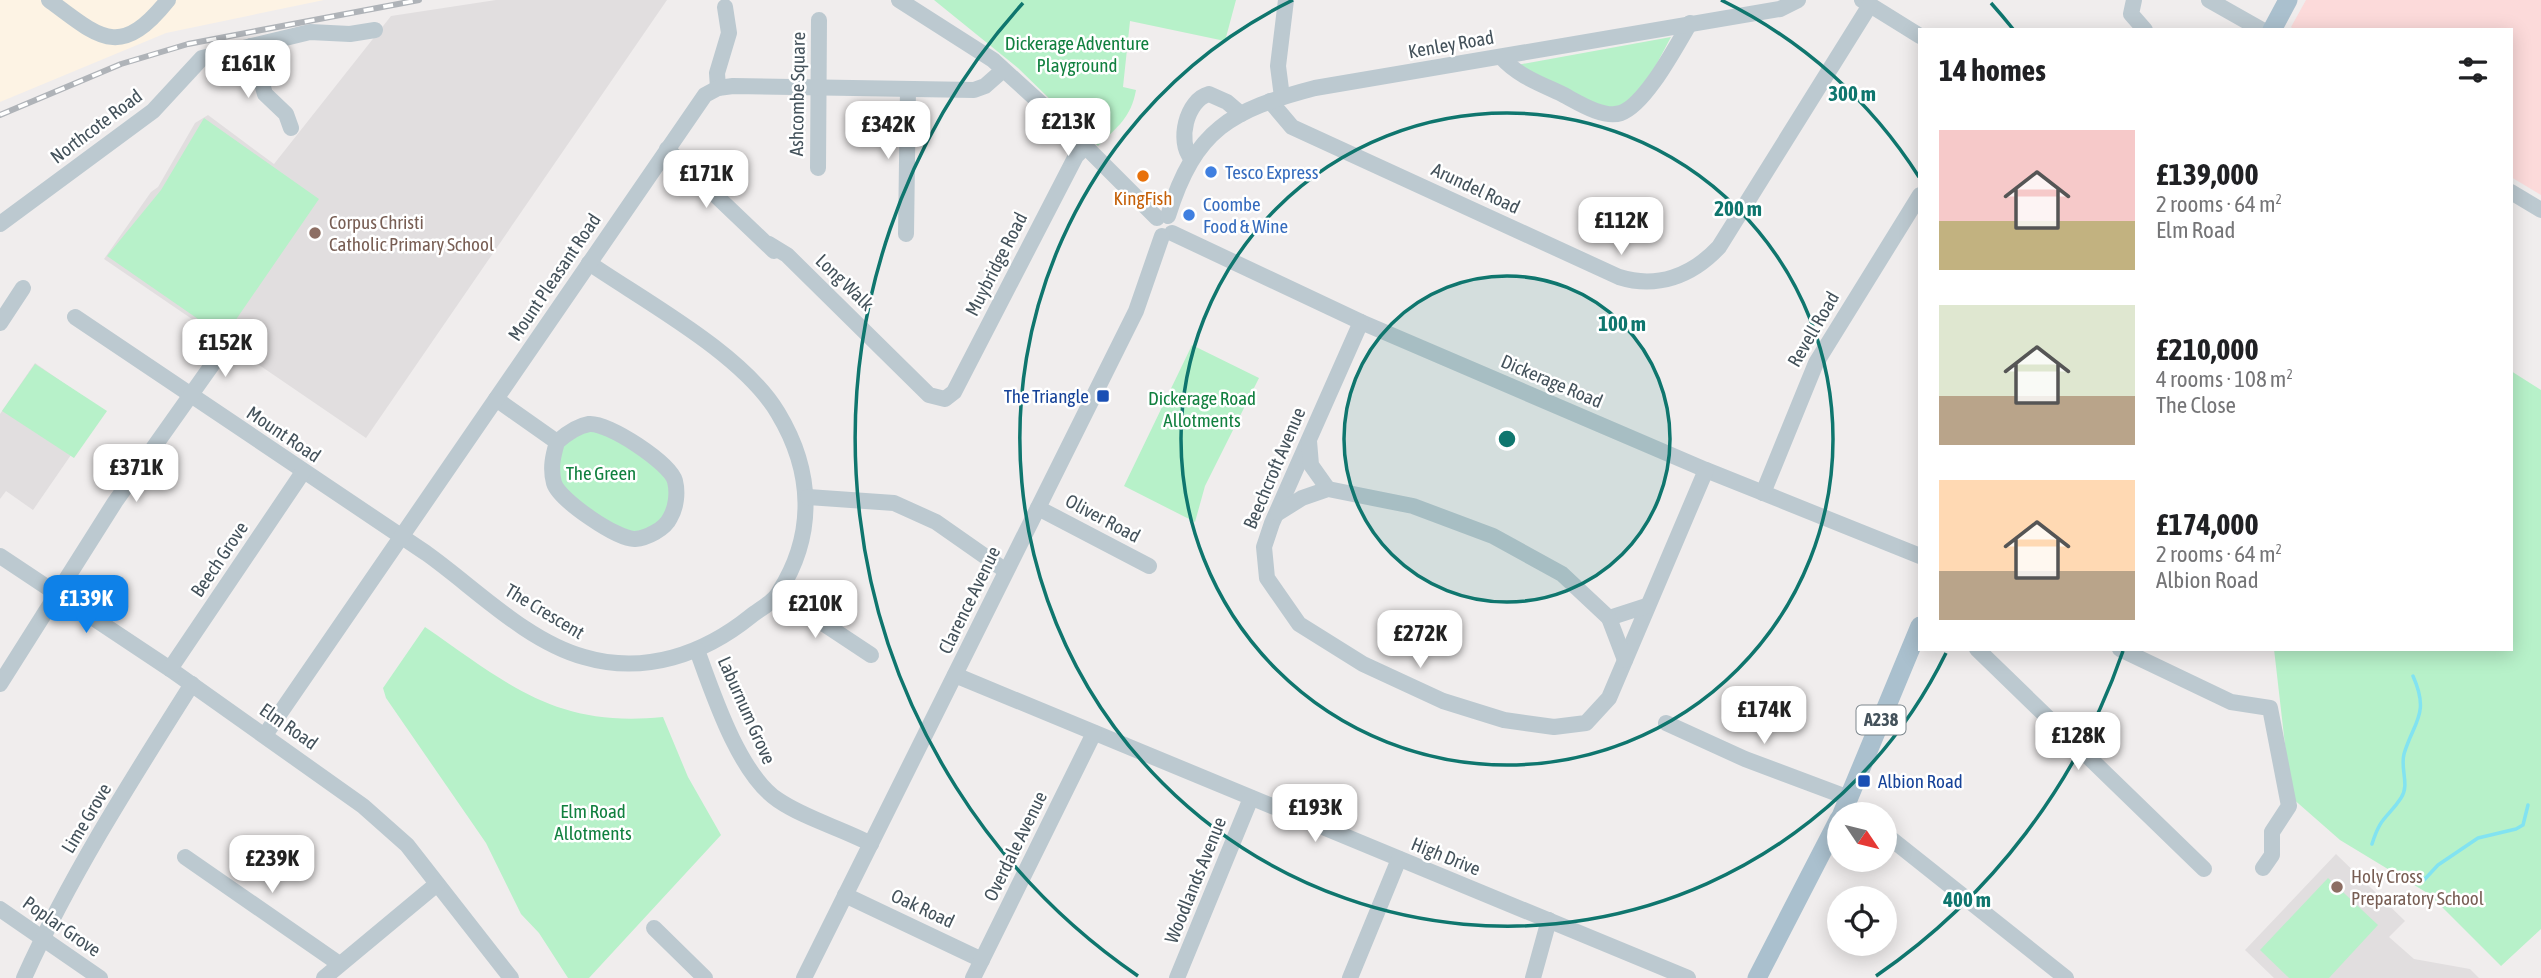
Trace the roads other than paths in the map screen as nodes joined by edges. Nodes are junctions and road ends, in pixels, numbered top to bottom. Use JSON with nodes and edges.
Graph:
{"nodes":[{"id":1,"x":49,"y":0,"type":"edge"},
{"id":2,"x":168,"y":0,"type":"edge"},
{"id":3,"x":899,"y":0,"type":"edge"},
{"id":4,"x":1286,"y":0,"type":"edge"},
{"id":5,"x":1798,"y":0,"type":"edge"},
{"id":6,"x":2209,"y":0,"type":"edge"},
{"id":7,"x":2288,"y":0,"type":"edge"},
{"id":8,"x":1866,"y":3,"type":"edge"},
{"id":9,"x":725,"y":7,"type":"dead end"},
{"id":10,"x":2127,"y":8,"type":"edge"},
{"id":11,"x":819,"y":20,"type":"dead end"},
{"id":12,"x":1690,"y":23,"type":"junction"},
{"id":13,"x":2143,"y":28,"type":"edge"},
{"id":14,"x":2258,"y":28,"type":"edge"},
{"id":15,"x":2273,"y":28,"type":"edge"},
{"id":16,"x":375,"y":30,"type":"dead end"},
{"id":17,"x":1918,"y":35,"type":"edge"},
{"id":18,"x":251,"y":46,"type":"junction"},
{"id":19,"x":1501,"y":57,"type":"junction"},
{"id":20,"x":1002,"y":71,"type":"junction"},
{"id":21,"x":818,"y":86,"type":"junction"},
{"id":22,"x":718,"y":88,"type":"junction"},
{"id":23,"x":908,"y":89,"type":"junction"},
{"id":24,"x":1276,"y":99,"type":"junction"},
{"id":25,"x":1241,"y":114,"type":"junction"},
{"id":26,"x":291,"y":128,"type":"dead end"},
{"id":27,"x":1084,"y":148,"type":"junction"},
{"id":28,"x":667,"y":149,"type":"junction"},
{"id":29,"x":1191,"y":158,"type":"junction"},
{"id":30,"x":818,"y":168,"type":"dead end"},
{"id":31,"x":2513,"y":193,"type":"edge"},
{"id":32,"x":1918,"y":198,"type":"edge"},
{"id":33,"x":2541,"y":210,"type":"edge"},
{"id":34,"x":1162,"y":217,"type":"junction"},
{"id":35,"x":0,"y":224,"type":"edge"},
{"id":36,"x":906,"y":234,"type":"dead end"},
{"id":37,"x":1167,"y":235,"type":"junction"},
{"id":38,"x":589,"y":263,"type":"junction"},
{"id":39,"x":23,"y":288,"type":"dead end"},
{"id":40,"x":75,"y":317,"type":"dead end"},
{"id":41,"x":1361,"y":322,"type":"junction"},
{"id":42,"x":0,"y":323,"type":"edge"},
{"id":43,"x":229,"y":341,"type":"dead end"},
{"id":44,"x":190,"y":396,"type":"junction"},
{"id":45,"x":496,"y":399,"type":"junction"},
{"id":46,"x":945,"y":399,"type":"joint"},
{"id":47,"x":1309,"y":438,"type":"junction"},
{"id":48,"x":557,"y":442,"type":"junction"},
{"id":49,"x":1706,"y":470,"type":"junction"},
{"id":50,"x":303,"y":472,"type":"junction"},
{"id":51,"x":1328,"y":489,"type":"junction"},
{"id":52,"x":1763,"y":493,"type":"junction"},
{"id":53,"x":808,"y":497,"type":"junction"},
{"id":54,"x":1038,"y":508,"type":"junction"},
{"id":55,"x":1278,"y":513,"type":"junction"},
{"id":56,"x":401,"y":537,"type":"junction"},
{"id":57,"x":1918,"y":555,"type":"edge"},
{"id":58,"x":0,"y":556,"type":"edge"},
{"id":59,"x":1149,"y":566,"type":"dead end"},
{"id":60,"x":1006,"y":571,"type":"junction"},
{"id":61,"x":55,"y":593,"type":"junction"},
{"id":62,"x":779,"y":594,"type":"junction"},
{"id":63,"x":1646,"y":606,"type":"junction"},
{"id":64,"x":1609,"y":618,"type":"junction"},
{"id":65,"x":1918,"y":631,"type":"edge"},
{"id":66,"x":697,"y":650,"type":"junction"},
{"id":67,"x":1979,"y":651,"type":"edge"},
{"id":68,"x":2124,"y":651,"type":"edge"},
{"id":69,"x":871,"y":655,"type":"dead end"},
{"id":70,"x":1625,"y":660,"type":"junction"},
{"id":71,"x":170,"y":669,"type":"junction"},
{"id":72,"x":955,"y":675,"type":"junction"},
{"id":73,"x":0,"y":684,"type":"edge"},
{"id":74,"x":192,"y":684,"type":"junction"},
{"id":75,"x":1666,"y":723,"type":"dead end"},
{"id":76,"x":1094,"y":733,"type":"junction"},
{"id":77,"x":265,"y":735,"type":"junction"},
{"id":78,"x":1251,"y":797,"type":"junction"},
{"id":79,"x":1830,"y":802,"type":"edge"},
{"id":80,"x":1849,"y":802,"type":"edge"},
{"id":81,"x":871,"y":844,"type":"junction"},
{"id":82,"x":1897,"y":844,"type":"edge"},
{"id":83,"x":1827,"y":846,"type":"edge"},
{"id":84,"x":185,"y":857,"type":"dead end"},
{"id":85,"x":1399,"y":859,"type":"junction"},
{"id":86,"x":2263,"y":867,"type":"dead end"},
{"id":87,"x":2204,"y":869,"type":"dead end"},
{"id":88,"x":437,"y":884,"type":"junction"},
{"id":89,"x":845,"y":895,"type":"junction"},
{"id":90,"x":0,"y":909,"type":"edge"},
{"id":91,"x":1549,"y":920,"type":"junction"},
{"id":92,"x":654,"y":928,"type":"dead end"},
{"id":93,"x":41,"y":938,"type":"junction"},
{"id":94,"x":982,"y":960,"type":"junction"},
{"id":95,"x":338,"y":963,"type":"junction"},
{"id":96,"x":24,"y":978,"type":"edge"},
{"id":97,"x":100,"y":978,"type":"edge"},
{"id":98,"x":324,"y":978,"type":"edge"},
{"id":99,"x":511,"y":978,"type":"edge"},
{"id":100,"x":705,"y":978,"type":"edge"},
{"id":101,"x":804,"y":978,"type":"edge"},
{"id":102,"x":973,"y":978,"type":"edge"},
{"id":103,"x":1177,"y":978,"type":"edge"},
{"id":104,"x":1350,"y":978,"type":"edge"},
{"id":105,"x":1533,"y":978,"type":"edge"},
{"id":106,"x":1688,"y":978,"type":"edge"},
{"id":107,"x":1757,"y":978,"type":"edge"},
{"id":108,"x":2066,"y":978,"type":"edge"}],
"edges":[{"from":1,"to":2,"type":"street"},
{"from":3,"to":20,"type":"street"},
{"from":4,"to":24,"type":"street"},
{"from":5,"to":12,"type":"street","name":"Kenley Road"},
{"from":6,"to":14,"type":"street"},
{"from":7,"to":15,"type":"main road"},
{"from":8,"to":17,"type":"street"},
{"from":8,"to":24,"type":"street","name":"Arundel Road"},
{"from":9,"to":22,"type":"street"},
{"from":10,"to":13,"type":"street"},
{"from":11,"to":21,"type":"street","name":"Ashcombe Square"},
{"from":12,"to":19,"type":"street","name":"Kenley Road"},
{"from":12,"to":19,"type":"street"},
{"from":16,"to":18,"type":"street","name":"Northcote Road"},
{"from":18,"to":26,"type":"street"},
{"from":18,"to":35,"type":"street","name":"Northcote Road"},
{"from":19,"to":24,"type":"street","name":"Kenley Road"},
{"from":20,"to":23,"type":"street"},
{"from":20,"to":27,"type":"street"},
{"from":21,"to":22,"type":"street"},
{"from":21,"to":23,"type":"street"},
{"from":21,"to":30,"type":"street","name":"Ashcombe Square"},
{"from":22,"to":28,"type":"street","name":"Mount Pleasant Road"},
{"from":23,"to":36,"type":"street"},
{"from":24,"to":25,"type":"street","name":"Kenley Road"},
{"from":25,"to":29,"type":"street","name":"Kenley Road"},
{"from":25,"to":29,"type":"street"},
{"from":27,"to":34,"type":"street"},
{"from":27,"to":46,"type":"street","name":"Muybridge Road"},
{"from":28,"to":38,"type":"street","name":"Mount Pleasant Road"},
{"from":28,"to":46,"type":"street","name":"Long Walk"},
{"from":29,"to":34,"type":"street","name":"Kenley Road"},
{"from":31,"to":33,"type":"street"},
{"from":32,"to":52,"type":"street","name":"Revell Road"},
{"from":34,"to":37,"type":"street"},
{"from":37,"to":41,"type":"street","name":"Dickerage Road"},
{"from":37,"to":54,"type":"street","name":"Clarence Avenue"},
{"from":38,"to":45,"type":"street","name":"Mount Pleasant Road"},
{"from":38,"to":53,"type":"street","name":"The Crescent"},
{"from":39,"to":42,"type":"street"},
{"from":40,"to":44,"type":"street","name":"Mount Road"},
{"from":41,"to":47,"type":"street","name":"Beechcroft Avenue"},
{"from":41,"to":49,"type":"street","name":"Dickerage Road"},
{"from":43,"to":44,"type":"street"},
{"from":44,"to":50,"type":"street","name":"Mount Road"},
{"from":44,"to":61,"type":"street"},
{"from":45,"to":48,"type":"street"},
{"from":45,"to":56,"type":"street","name":"Mount Pleasant Road"},
{"from":47,"to":51,"type":"street"},
{"from":47,"to":55,"type":"street","name":"Beechcroft Avenue"},
{"from":48,"to":48,"type":"street"},
{"from":49,"to":52,"type":"street","name":"Dickerage Road"},
{"from":49,"to":63,"type":"street","name":"Beechcroft Avenue"},
{"from":50,"to":56,"type":"street","name":"Mount Road"},
{"from":50,"to":71,"type":"street","name":"Beech Grove"},
{"from":51,"to":55,"type":"street"},
{"from":51,"to":64,"type":"street"},
{"from":52,"to":57,"type":"street","name":"Dickerage Road"},
{"from":53,"to":60,"type":"street"},
{"from":53,"to":62,"type":"street","name":"The Crescent"},
{"from":54,"to":59,"type":"street","name":"Oliver Road"},
{"from":54,"to":60,"type":"street","name":"Clarence Avenue"},
{"from":55,"to":70,"type":"street","name":"Beechcroft Avenue"},
{"from":56,"to":66,"type":"street","name":"The Crescent"},
{"from":56,"to":77,"type":"street","name":"Mount Pleasant Road"},
{"from":58,"to":61,"type":"street","name":"Elm Road"},
{"from":60,"to":72,"type":"street","name":"Clarence Avenue"},
{"from":61,"to":71,"type":"street","name":"Elm Road"},
{"from":61,"to":73,"type":"street"},
{"from":62,"to":66,"type":"street","name":"The Crescent"},
{"from":62,"to":69,"type":"street"},
{"from":63,"to":64,"type":"street"},
{"from":63,"to":70,"type":"street","name":"Beechcroft Avenue"},
{"from":64,"to":70,"type":"street"},
{"from":65,"to":80,"type":"main road","number":"A238"},
{"from":66,"to":81,"type":"street","name":"Laburnum Grove"},
{"from":67,"to":87,"type":"street"},
{"from":68,"to":86,"type":"street"},
{"from":71,"to":74,"type":"street","name":"Elm Road"},
{"from":72,"to":76,"type":"street","name":"High Drive"},
{"from":72,"to":81,"type":"street","name":"Clarence Avenue"},
{"from":74,"to":77,"type":"street","name":"Elm Road"},
{"from":74,"to":93,"type":"street","name":"Lime Grove"},
{"from":75,"to":79,"type":"street"},
{"from":76,"to":78,"type":"street","name":"High Drive"},
{"from":76,"to":94,"type":"street","name":"Overdale Avenue"},
{"from":77,"to":88,"type":"street","name":"Elm Road"},
{"from":78,"to":85,"type":"street","name":"High Drive"},
{"from":78,"to":103,"type":"street","name":"Woodlands Avenue"},
{"from":81,"to":89,"type":"street","name":"Clarence Avenue"},
{"from":82,"to":108,"type":"street"},
{"from":83,"to":107,"type":"main road","number":"A238"},
{"from":84,"to":95,"type":"street"},
{"from":85,"to":91,"type":"street","name":"High Drive"},
{"from":85,"to":104,"type":"street"},
{"from":88,"to":95,"type":"street"},
{"from":88,"to":99,"type":"street","name":"Elm Road"},
{"from":89,"to":94,"type":"street","name":"Oak Road"},
{"from":89,"to":101,"type":"street","name":"Clarence Avenue"},
{"from":90,"to":93,"type":"street","name":"Poplar Grove"},
{"from":91,"to":105,"type":"street"},
{"from":91,"to":106,"type":"street","name":"High Drive"},
{"from":92,"to":100,"type":"street"},
{"from":93,"to":96,"type":"street","name":"Lime Grove"},
{"from":93,"to":97,"type":"street","name":"Poplar Grove"},
{"from":94,"to":102,"type":"street","name":"Overdale Avenue"},
{"from":95,"to":98,"type":"street"}]}
